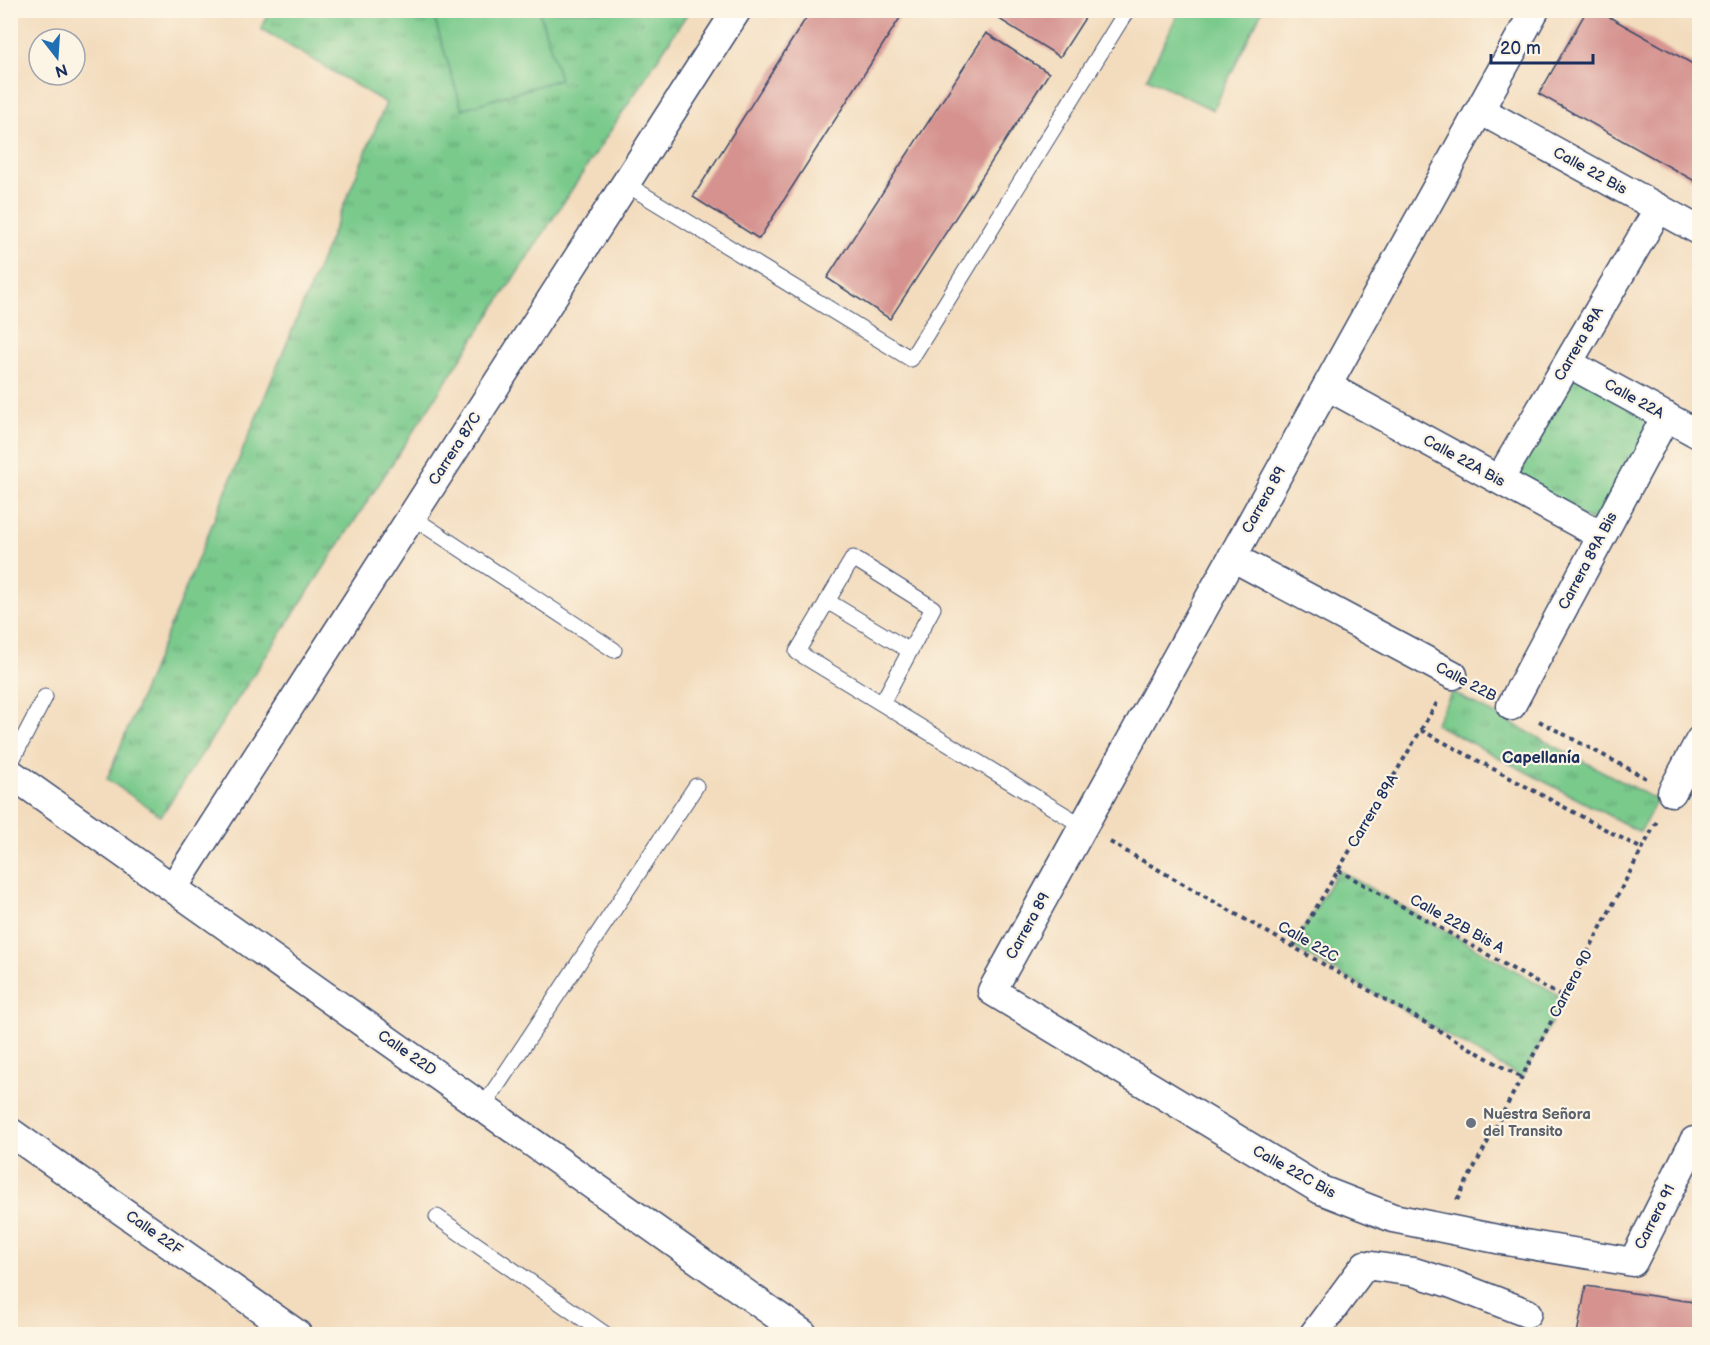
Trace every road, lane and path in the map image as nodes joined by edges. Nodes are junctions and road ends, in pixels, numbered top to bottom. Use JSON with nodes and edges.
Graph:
{"nodes":[{"id":1,"x":737,"y":10,"type":"edge"},
{"id":2,"x":1127,"y":10,"type":"edge"},
{"id":3,"x":1535,"y":10,"type":"edge"},
{"id":4,"x":1480,"y":110,"type":"junction"},
{"id":5,"x":626,"y":184,"type":"junction"},
{"id":6,"x":1659,"y":208,"type":"junction"},
{"id":7,"x":1700,"y":231,"type":"edge"},
{"id":8,"x":1568,"y":363,"type":"junction"},
{"id":9,"x":1327,"y":386,"type":"junction"},
{"id":10,"x":1666,"y":416,"type":"junction"},
{"id":11,"x":1700,"y":435,"type":"edge"},
{"id":12,"x":1499,"y":480,"type":"junction"},
{"id":13,"x":412,"y":517,"type":"junction"},
{"id":14,"x":1602,"y":536,"type":"junction"},
{"id":15,"x":1232,"y":557,"type":"junction"},
{"id":16,"x":827,"y":601,"type":"junction"},
{"id":17,"x":614,"y":650,"type":"dead end"},
{"id":18,"x":910,"y":651,"type":"junction"},
{"id":19,"x":1453,"y":675,"type":"joint"},
{"id":20,"x":45,"y":697,"type":"dead end"},
{"id":21,"x":882,"y":704,"type":"junction"},
{"id":22,"x":1511,"y":706,"type":"joint"},
{"id":23,"x":1421,"y":730,"type":"junction"},
{"id":24,"x":1700,"y":740,"type":"edge"},
{"id":25,"x":10,"y":764,"type":"edge"},
{"id":26,"x":10,"y":773,"type":"edge"},
{"id":27,"x":696,"y":786,"type":"dead end"},
{"id":28,"x":1672,"y":792,"type":"junction"},
{"id":29,"x":1083,"y":826,"type":"junction"},
{"id":30,"x":1642,"y":849,"type":"junction"},
{"id":31,"x":1338,"y":870,"type":"junction"},
{"id":32,"x":173,"y":888,"type":"junction"},
{"id":33,"x":1293,"y":947,"type":"junction"},
{"id":34,"x":992,"y":991,"type":"joint"},
{"id":35,"x":1564,"y":998,"type":"junction"},
{"id":36,"x":1522,"y":1078,"type":"junction"},
{"id":37,"x":483,"y":1107,"type":"junction"},
{"id":38,"x":10,"y":1132,"type":"edge"},
{"id":39,"x":1694,"y":1141,"type":"dead end"},
{"id":40,"x":437,"y":1217,"type":"dead end"},
{"id":41,"x":1443,"y":1227,"type":"junction"},
{"id":42,"x":1633,"y":1262,"type":"joint"},
{"id":43,"x":1527,"y":1313,"type":"dead end"},
{"id":44,"x":297,"y":1335,"type":"edge"},
{"id":45,"x":605,"y":1335,"type":"edge"},
{"id":46,"x":803,"y":1335,"type":"edge"},
{"id":47,"x":1314,"y":1335,"type":"edge"}],
"edges":[{"from":1,"to":5,"type":"street","name":"Carrera 87C"},
{"from":2,"to":5,"type":"lane"},
{"from":3,"to":4,"type":"street","name":"Carrera 89"},
{"from":4,"to":6,"type":"street","name":"Calle 22 Bis"},
{"from":4,"to":9,"type":"street","name":"Carrera 89"},
{"from":5,"to":13,"type":"street","name":"Carrera 87C"},
{"from":6,"to":7,"type":"street","name":"Calle 22 Bis"},
{"from":6,"to":8,"type":"street","name":"Carrera 89A"},
{"from":8,"to":10,"type":"street","name":"Calle 22A"},
{"from":8,"to":12,"type":"street","name":"Carrera 89A"},
{"from":9,"to":12,"type":"street","name":"Calle 22A Bis"},
{"from":9,"to":15,"type":"street","name":"Carrera 89"},
{"from":10,"to":11,"type":"street","name":"Calle 22A"},
{"from":10,"to":14,"type":"street","name":"Carrera 89A Bis"},
{"from":12,"to":14,"type":"street","name":"Calle 22A Bis"},
{"from":13,"to":17,"type":"lane"},
{"from":13,"to":32,"type":"street","name":"Carrera 87C"},
{"from":14,"to":22,"type":"street","name":"Carrera 89A Bis"},
{"from":15,"to":19,"type":"street","name":"Calle 22B"},
{"from":15,"to":29,"type":"street","name":"Carrera 89"},
{"from":16,"to":18,"type":"lane"},
{"from":16,"to":18,"type":"lane"},
{"from":16,"to":21,"type":"lane"},
{"from":18,"to":21,"type":"lane"},
{"from":19,"to":23,"type":"path","name":"Carrera 89A"},
{"from":20,"to":25,"type":"lane"},
{"from":21,"to":29,"type":"lane"},
{"from":22,"to":28,"type":"path","name":"Calle 22B"},
{"from":23,"to":30,"type":"path"},
{"from":23,"to":31,"type":"path","name":"Carrera 89A"},
{"from":24,"to":28,"type":"street"},
{"from":26,"to":32,"type":"street","name":"Calle 22D"},
{"from":27,"to":37,"type":"lane"},
{"from":28,"to":30,"type":"path","name":"Carrera 90"},
{"from":29,"to":33,"type":"path","name":"Calle 22C"},
{"from":29,"to":34,"type":"street","name":"Carrera 89"},
{"from":30,"to":35,"type":"path","name":"Carrera 90"},
{"from":31,"to":33,"type":"path","name":"Carrera 89A"},
{"from":31,"to":35,"type":"path","name":"Calle 22B Bis A"},
{"from":32,"to":37,"type":"street","name":"Calle 22D"},
{"from":33,"to":36,"type":"path","name":"Calle 22C"},
{"from":34,"to":41,"type":"street","name":"Calle 22C Bis"},
{"from":35,"to":36,"type":"path","name":"Carrera 90"},
{"from":36,"to":41,"type":"path","name":"Carrera 90"},
{"from":37,"to":46,"type":"street","name":"Calle 22D"},
{"from":38,"to":44,"type":"street","name":"Calle 22F"},
{"from":39,"to":42,"type":"street","name":"Carrera 91"},
{"from":40,"to":45,"type":"lane"},
{"from":41,"to":42,"type":"street","name":"Calle 22C Bis"},
{"from":43,"to":47,"type":"street"}]}
